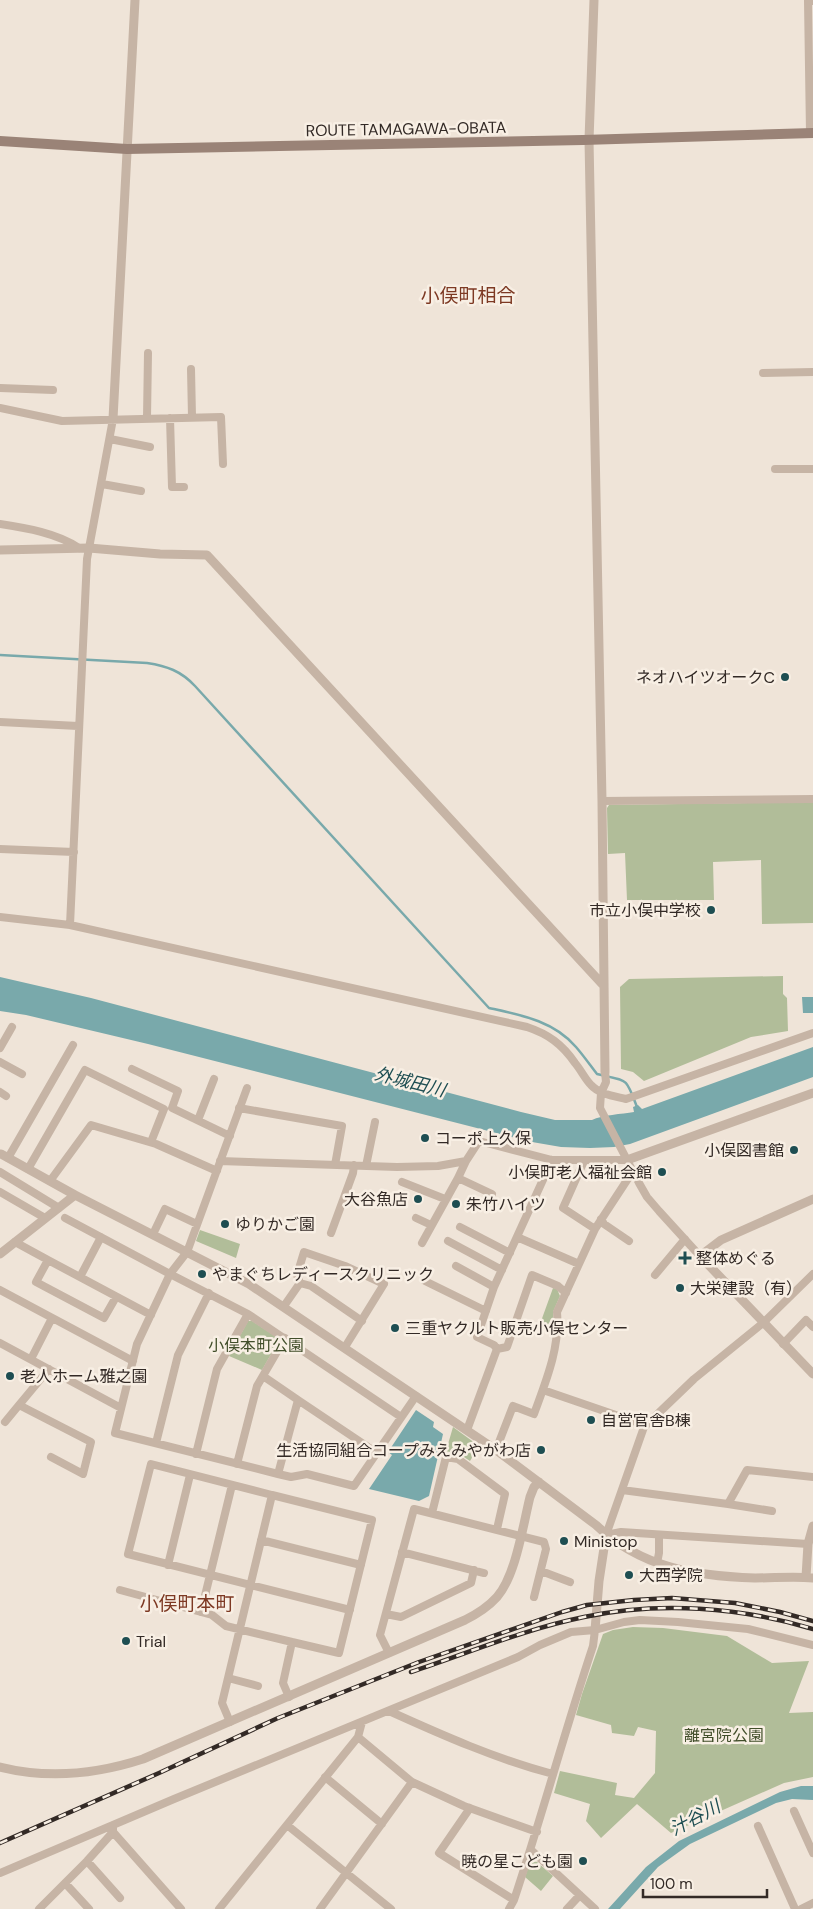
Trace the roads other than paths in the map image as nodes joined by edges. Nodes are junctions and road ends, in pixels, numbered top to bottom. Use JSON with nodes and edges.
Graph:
{"nodes":[{"id":1,"x":135,"y":0,"type":"edge"},
{"id":2,"x":594,"y":0,"type":"edge"},
{"id":3,"x":813,"y":1,"type":"edge"},
{"id":4,"x":811,"y":133,"type":"edge"},
{"id":5,"x":589,"y":140,"type":"junction"},
{"id":6,"x":0,"y":142,"type":"edge"},
{"id":7,"x":128,"y":149,"type":"junction"},
{"id":8,"x":148,"y":353,"type":"dead end"},
{"id":9,"x":191,"y":369,"type":"dead end"},
{"id":10,"x":763,"y":372,"type":"dead end"},
{"id":11,"x":813,"y":372,"type":"edge"},
{"id":12,"x":0,"y":388,"type":"edge"},
{"id":13,"x":53,"y":390,"type":"dead end"},
{"id":14,"x":0,"y":408,"type":"edge"},
{"id":15,"x":148,"y":418,"type":"junction"},
{"id":16,"x":170,"y":418,"type":"junction"},
{"id":17,"x":192,"y":418,"type":"junction"},
{"id":18,"x":113,"y":419,"type":"junction"},
{"id":19,"x":110,"y":439,"type":"junction"},
{"id":20,"x":150,"y":447,"type":"dead end"},
{"id":21,"x":222,"y":464,"type":"dead end"},
{"id":22,"x":775,"y":469,"type":"dead end"},
{"id":23,"x":813,"y":469,"type":"edge"},
{"id":24,"x":102,"y":484,"type":"junction"},
{"id":25,"x":184,"y":487,"type":"dead end"},
{"id":26,"x":141,"y":491,"type":"dead end"},
{"id":27,"x":0,"y":524,"type":"edge"},
{"id":28,"x":79,"y":548,"type":"junction"},
{"id":29,"x":89,"y":548,"type":"junction"},
{"id":30,"x":0,"y":550,"type":"edge"},
{"id":31,"x":0,"y":722,"type":"edge"},
{"id":32,"x":78,"y":726,"type":"junction"},
{"id":33,"x":813,"y":799,"type":"edge"},
{"id":34,"x":602,"y":800,"type":"junction"},
{"id":35,"x":0,"y":849,"type":"edge"},
{"id":36,"x":74,"y":852,"type":"junction"},
{"id":37,"x":0,"y":918,"type":"edge"},
{"id":38,"x":70,"y":925,"type":"junction"},
{"id":39,"x":604,"y":986,"type":"junction"},
{"id":40,"x":12,"y":1026,"type":"dead end"},
{"id":41,"x":813,"y":1033,"type":"edge"},
{"id":42,"x":73,"y":1045,"type":"dead end"},
{"id":43,"x":0,"y":1048,"type":"edge"},
{"id":44,"x":0,"y":1062,"type":"edge"},
{"id":45,"x":132,"y":1069,"type":"dead end"},
{"id":46,"x":22,"y":1074,"type":"dead end"},
{"id":47,"x":605,"y":1077,"type":"joint"},
{"id":48,"x":214,"y":1079,"type":"dead end"},
{"id":49,"x":247,"y":1088,"type":"dead end"},
{"id":50,"x":601,"y":1092,"type":"junction"},
{"id":51,"x":813,"y":1093,"type":"edge"},
{"id":52,"x":239,"y":1108,"type":"junction"},
{"id":53,"x":198,"y":1120,"type":"junction"},
{"id":54,"x":375,"y":1122,"type":"dead end"},
{"id":55,"x":230,"y":1136,"type":"junction"},
{"id":56,"x":151,"y":1142,"type":"junction"},
{"id":57,"x":2,"y":1155,"type":"edge"},
{"id":58,"x":625,"y":1157,"type":"junction"},
{"id":59,"x":552,"y":1160,"type":"junction"},
{"id":60,"x":220,"y":1161,"type":"junction"},
{"id":61,"x":466,"y":1161,"type":"junction"},
{"id":62,"x":584,"y":1161,"type":"junction"},
{"id":63,"x":335,"y":1165,"type":"junction"},
{"id":64,"x":354,"y":1165,"type":"junction"},
{"id":65,"x":366,"y":1166,"type":"junction"},
{"id":66,"x":28,"y":1169,"type":"junction"},
{"id":67,"x":217,"y":1171,"type":"junction"},
{"id":68,"x":632,"y":1171,"type":"junction"},
{"id":69,"x":0,"y":1172,"type":"edge"},
{"id":70,"x":458,"y":1178,"type":"junction"},
{"id":71,"x":50,"y":1181,"type":"junction"},
{"id":72,"x":402,"y":1182,"type":"dead end"},
{"id":73,"x":0,"y":1192,"type":"edge"},
{"id":74,"x":492,"y":1194,"type":"dead end"},
{"id":75,"x":75,"y":1195,"type":"junction"},
{"id":76,"x":445,"y":1198,"type":"junction"},
{"id":77,"x":813,"y":1199,"type":"edge"},
{"id":78,"x":59,"y":1208,"type":"junction"},
{"id":79,"x":45,"y":1218,"type":"junction"},
{"id":80,"x":65,"y":1218,"type":"dead end"},
{"id":81,"x":416,"y":1218,"type":"dead end"},
{"id":82,"x":601,"y":1219,"type":"junction"},
{"id":83,"x":197,"y":1224,"type":"junction"},
{"id":84,"x":431,"y":1225,"type":"junction"},
{"id":85,"x":460,"y":1227,"type":"dead end"},
{"id":86,"x":595,"y":1229,"type":"junction"},
{"id":87,"x":155,"y":1230,"type":"dead end"},
{"id":88,"x":331,"y":1232,"type":"dead end"},
{"id":89,"x":101,"y":1237,"type":"junction"},
{"id":90,"x":517,"y":1237,"type":"junction"},
{"id":91,"x":686,"y":1240,"type":"junction"},
{"id":92,"x":448,"y":1241,"type":"dead end"},
{"id":93,"x":629,"y":1241,"type":"dead end"},
{"id":94,"x":15,"y":1242,"type":"junction"},
{"id":95,"x":422,"y":1243,"type":"dead end"},
{"id":96,"x":187,"y":1252,"type":"junction"},
{"id":97,"x":510,"y":1253,"type":"junction"},
{"id":98,"x":0,"y":1254,"type":"edge"},
{"id":99,"x":700,"y":1256,"type":"junction"},
{"id":100,"x":48,"y":1260,"type":"junction"},
{"id":101,"x":579,"y":1264,"type":"junction"},
{"id":102,"x":456,"y":1266,"type":"dead end"},
{"id":103,"x":502,"y":1270,"type":"junction"},
{"id":104,"x":170,"y":1274,"type":"junction"},
{"id":105,"x":813,"y":1274,"type":"edge"},
{"id":106,"x":655,"y":1275,"type":"dead end"},
{"id":107,"x":80,"y":1277,"type":"junction"},
{"id":108,"x":425,"y":1281,"type":"dead end"},
{"id":109,"x":300,"y":1282,"type":"junction"},
{"id":110,"x":494,"y":1287,"type":"junction"},
{"id":111,"x":0,"y":1290,"type":"edge"},
{"id":112,"x":209,"y":1293,"type":"junction"},
{"id":113,"x":566,"y":1293,"type":"junction"},
{"id":114,"x":116,"y":1297,"type":"junction"},
{"id":115,"x":284,"y":1306,"type":"junction"},
{"id":116,"x":486,"y":1311,"type":"junction"},
{"id":117,"x":248,"y":1314,"type":"junction"},
{"id":118,"x":151,"y":1315,"type":"junction"},
{"id":119,"x":52,"y":1318,"type":"junction"},
{"id":120,"x":362,"y":1321,"type":"junction"},
{"id":121,"x":763,"y":1323,"type":"junction"},
{"id":122,"x":813,"y":1328,"type":"edge"},
{"id":123,"x":285,"y":1338,"type":"junction"},
{"id":124,"x":0,"y":1343,"type":"edge"},
{"id":125,"x":783,"y":1344,"type":"junction"},
{"id":126,"x":345,"y":1347,"type":"junction"},
{"id":127,"x":498,"y":1349,"type":"junction"},
{"id":128,"x":31,"y":1359,"type":"junction"},
{"id":129,"x":133,"y":1361,"type":"junction"},
{"id":130,"x":50,"y":1369,"type":"junction"},
{"id":131,"x":813,"y":1374,"type":"edge"},
{"id":132,"x":263,"y":1376,"type":"junction"},
{"id":133,"x":543,"y":1390,"type":"junction"},
{"id":134,"x":416,"y":1396,"type":"junction"},
{"id":135,"x":298,"y":1400,"type":"junction"},
{"id":136,"x":20,"y":1404,"type":"junction"},
{"id":137,"x":121,"y":1408,"type":"junction"},
{"id":138,"x":401,"y":1417,"type":"junction"},
{"id":139,"x":5,"y":1422,"type":"dead end"},
{"id":140,"x":644,"y":1427,"type":"junction"},
{"id":141,"x":467,"y":1430,"type":"junction"},
{"id":142,"x":156,"y":1443,"type":"junction"},
{"id":143,"x":496,"y":1450,"type":"junction"},
{"id":144,"x":377,"y":1453,"type":"junction"},
{"id":145,"x":196,"y":1454,"type":"junction"},
{"id":146,"x":51,"y":1456,"type":"dead end"},
{"id":147,"x":237,"y":1464,"type":"junction"},
{"id":148,"x":278,"y":1474,"type":"junction"},
{"id":149,"x":190,"y":1475,"type":"junction"},
{"id":150,"x":813,"y":1477,"type":"edge"},
{"id":151,"x":539,"y":1482,"type":"junction"},
{"id":152,"x":232,"y":1485,"type":"junction"},
{"id":153,"x":622,"y":1490,"type":"junction"},
{"id":154,"x":272,"y":1495,"type":"junction"},
{"id":155,"x":728,"y":1504,"type":"junction"},
{"id":156,"x":772,"y":1510,"type":"dead end"},
{"id":157,"x":432,"y":1513,"type":"junction"},
{"id":158,"x":813,"y":1526,"type":"edge"},
{"id":159,"x":497,"y":1529,"type":"junction"},
{"id":160,"x":659,"y":1534,"type":"junction"},
{"id":161,"x":606,"y":1535,"type":"junction"},
{"id":162,"x":520,"y":1536,"type":"junction"},
{"id":163,"x":261,"y":1540,"type":"junction"},
{"id":164,"x":808,"y":1544,"type":"junction"},
{"id":165,"x":402,"y":1552,"type":"junction"},
{"id":166,"x":657,"y":1563,"type":"junction"},
{"id":167,"x":168,"y":1565,"type":"junction"},
{"id":168,"x":361,"y":1565,"type":"junction"},
{"id":169,"x":474,"y":1570,"type":"junction"},
{"id":170,"x":541,"y":1571,"type":"junction"},
{"id":171,"x":484,"y":1573,"type":"dead end"},
{"id":172,"x":210,"y":1575,"type":"junction"},
{"id":173,"x":809,"y":1577,"type":"edge"},
{"id":174,"x":570,"y":1582,"type":"dead end"},
{"id":175,"x":250,"y":1585,"type":"junction"},
{"id":176,"x":120,"y":1590,"type":"dead end"},
{"id":177,"x":534,"y":1596,"type":"dead end"},
{"id":178,"x":350,"y":1610,"type":"junction"},
{"id":179,"x":201,"y":1612,"type":"junction"},
{"id":180,"x":386,"y":1614,"type":"junction"},
{"id":181,"x":239,"y":1630,"type":"junction"},
{"id":182,"x":595,"y":1630,"type":"junction"},
{"id":183,"x":292,"y":1642,"type":"junction"},
{"id":184,"x":813,"y":1645,"type":"edge"},
{"id":185,"x":389,"y":1653,"type":"junction"},
{"id":186,"x":228,"y":1678,"type":"junction"},
{"id":187,"x":258,"y":1686,"type":"dead end"},
{"id":188,"x":289,"y":1697,"type":"junction"},
{"id":189,"x":389,"y":1711,"type":"junction"},
{"id":190,"x":230,"y":1722,"type":"junction"},
{"id":191,"x":362,"y":1722,"type":"junction"},
{"id":192,"x":358,"y":1737,"type":"junction"},
{"id":193,"x":0,"y":1768,"type":"edge"},
{"id":194,"x":553,"y":1774,"type":"junction"},
{"id":195,"x":325,"y":1777,"type":"junction"},
{"id":196,"x":412,"y":1782,"type":"junction"},
{"id":197,"x":470,"y":1808,"type":"junction"},
{"id":198,"x":794,"y":1812,"type":"dead end"},
{"id":199,"x":382,"y":1824,"type":"junction"},
{"id":200,"x":287,"y":1825,"type":"junction"},
{"id":201,"x":758,"y":1826,"type":"dead end"},
{"id":202,"x":113,"y":1828,"type":"junction"},
{"id":203,"x":537,"y":1832,"type":"junction"},
{"id":204,"x":531,"y":1850,"type":"junction"},
{"id":205,"x":813,"y":1852,"type":"edge"},
{"id":206,"x":87,"y":1861,"type":"junction"},
{"id":207,"x":347,"y":1873,"type":"junction"},
{"id":208,"x":0,"y":1874,"type":"edge"},
{"id":209,"x":65,"y":1883,"type":"junction"},
{"id":210,"x":580,"y":1895,"type":"junction"},
{"id":211,"x":120,"y":1898,"type":"dead end"},
{"id":212,"x":514,"y":1900,"type":"junction"},
{"id":213,"x":813,"y":1903,"type":"edge"},
{"id":214,"x":44,"y":1907,"type":"edge"},
{"id":215,"x":89,"y":1909,"type":"edge"},
{"id":216,"x":181,"y":1909,"type":"edge"},
{"id":217,"x":219,"y":1909,"type":"edge"},
{"id":218,"x":320,"y":1909,"type":"edge"},
{"id":219,"x":391,"y":1909,"type":"edge"},
{"id":220,"x":509,"y":1909,"type":"edge"},
{"id":221,"x":567,"y":1909,"type":"edge"},
{"id":222,"x":595,"y":1909,"type":"edge"},
{"id":223,"x":795,"y":1909,"type":"edge"},
{"id":224,"x":801,"y":1909,"type":"edge"}],
"edges":[{"from":1,"to":7,"type":"street"},
{"from":2,"to":5,"type":"street"},
{"from":3,"to":4,"type":"street"},
{"from":4,"to":5,"type":"main road","name":"ROUTE TAMAGAWA-OBATA"},
{"from":5,"to":7,"type":"main road","name":"ROUTE TAMAGAWA-OBATA"},
{"from":5,"to":34,"type":"street"},
{"from":6,"to":7,"type":"main road","name":"ROUTE TAMAGAWA-OBATA"},
{"from":7,"to":18,"type":"street"},
{"from":8,"to":15,"type":"street"},
{"from":9,"to":17,"type":"street"},
{"from":10,"to":11,"type":"street"},
{"from":12,"to":13,"type":"street"},
{"from":14,"to":18,"type":"street"},
{"from":15,"to":16,"type":"street"},
{"from":15,"to":18,"type":"street"},
{"from":16,"to":17,"type":"street"},
{"from":16,"to":25,"type":"street"},
{"from":17,"to":21,"type":"street"},
{"from":18,"to":19,"type":"street"},
{"from":19,"to":20,"type":"street"},
{"from":19,"to":24,"type":"street"},
{"from":22,"to":23,"type":"street"},
{"from":24,"to":26,"type":"street"},
{"from":24,"to":29,"type":"street"},
{"from":27,"to":28,"type":"street"},
{"from":28,"to":29,"type":"street"},
{"from":28,"to":30,"type":"street"},
{"from":29,"to":32,"type":"street"},
{"from":29,"to":39,"type":"street"},
{"from":31,"to":32,"type":"street"},
{"from":32,"to":36,"type":"street"},
{"from":33,"to":34,"type":"street"},
{"from":34,"to":39,"type":"street"},
{"from":35,"to":36,"type":"street"},
{"from":36,"to":38,"type":"street"},
{"from":37,"to":38,"type":"street"},
{"from":38,"to":50,"type":"street"},
{"from":39,"to":47,"type":"street"},
{"from":40,"to":43,"type":"street"},
{"from":41,"to":50,"type":"street"},
{"from":42,"to":57,"type":"street"},
{"from":44,"to":46,"type":"street"},
{"from":45,"to":53,"type":"street"},
{"from":47,"to":50,"type":"street"},
{"from":48,"to":53,"type":"street"},
{"from":49,"to":52,"type":"street"},
{"from":50,"to":58,"type":"street"},
{"from":51,"to":58,"type":"street"},
{"from":52,"to":55,"type":"street"},
{"from":52,"to":63,"type":"street"},
{"from":53,"to":55,"type":"street"},
{"from":54,"to":65,"type":"street"},
{"from":55,"to":60,"type":"street"},
{"from":56,"to":66,"type":"street"},
{"from":56,"to":67,"type":"street"},
{"from":56,"to":71,"type":"street"},
{"from":57,"to":66,"type":"street"},
{"from":58,"to":62,"type":"street"},
{"from":58,"to":68,"type":"street"},
{"from":59,"to":61,"type":"street"},
{"from":59,"to":62,"type":"street"},
{"from":59,"to":90,"type":"street"},
{"from":60,"to":63,"type":"street"},
{"from":60,"to":67,"type":"street"},
{"from":61,"to":65,"type":"street"},
{"from":61,"to":70,"type":"street"},
{"from":62,"to":86,"type":"street"},
{"from":63,"to":64,"type":"street"},
{"from":64,"to":65,"type":"street"},
{"from":64,"to":88,"type":"street"},
{"from":66,"to":71,"type":"street"},
{"from":67,"to":83,"type":"street"},
{"from":68,"to":82,"type":"street"},
{"from":68,"to":91,"type":"street"},
{"from":69,"to":78,"type":"street"},
{"from":70,"to":74,"type":"street"},
{"from":70,"to":76,"type":"street"},
{"from":71,"to":75,"type":"street"},
{"from":72,"to":76,"type":"street"},
{"from":73,"to":79,"type":"street"},
{"from":75,"to":78,"type":"street"},
{"from":75,"to":96,"type":"street"},
{"from":76,"to":84,"type":"street"},
{"from":77,"to":99,"type":"street"},
{"from":78,"to":79,"type":"street"},
{"from":79,"to":94,"type":"street"},
{"from":80,"to":89,"type":"street"},
{"from":81,"to":84,"type":"street"},
{"from":82,"to":86,"type":"street"},
{"from":82,"to":93,"type":"street"},
{"from":83,"to":87,"type":"street"},
{"from":83,"to":96,"type":"street"},
{"from":84,"to":95,"type":"street"},
{"from":85,"to":97,"type":"street"},
{"from":86,"to":101,"type":"street"},
{"from":89,"to":104,"type":"street"},
{"from":89,"to":107,"type":"street"},
{"from":90,"to":97,"type":"street"},
{"from":90,"to":101,"type":"street"},
{"from":91,"to":99,"type":"street"},
{"from":91,"to":106,"type":"street"},
{"from":92,"to":103,"type":"street"},
{"from":94,"to":98,"type":"street"},
{"from":94,"to":100,"type":"street"},
{"from":96,"to":104,"type":"street"},
{"from":96,"to":115,"type":"street"},
{"from":97,"to":103,"type":"street"},
{"from":99,"to":121,"type":"street"},
{"from":100,"to":107,"type":"street"},
{"from":100,"to":114,"type":"street"},
{"from":101,"to":113,"type":"street"},
{"from":102,"to":110,"type":"street"},
{"from":103,"to":110,"type":"street"},
{"from":104,"to":112,"type":"street"},
{"from":104,"to":118,"type":"street"},
{"from":105,"to":121,"type":"street"},
{"from":107,"to":114,"type":"street"},
{"from":108,"to":116,"type":"street"},
{"from":109,"to":115,"type":"street"},
{"from":109,"to":120,"type":"street"},
{"from":109,"to":120,"type":"street"},
{"from":110,"to":116,"type":"street"},
{"from":111,"to":119,"type":"street"},
{"from":112,"to":117,"type":"street"},
{"from":112,"to":142,"type":"street"},
{"from":113,"to":127,"type":"street"},
{"from":113,"to":133,"type":"street"},
{"from":114,"to":118,"type":"street"},
{"from":115,"to":126,"type":"street"},
{"from":116,"to":127,"type":"street"},
{"from":117,"to":123,"type":"street"},
{"from":117,"to":145,"type":"street"},
{"from":118,"to":129,"type":"street"},
{"from":119,"to":128,"type":"street"},
{"from":119,"to":129,"type":"street"},
{"from":120,"to":126,"type":"street"},
{"from":121,"to":125,"type":"street"},
{"from":121,"to":140,"type":"street"},
{"from":122,"to":125,"type":"street"},
{"from":123,"to":132,"type":"street"},
{"from":123,"to":138,"type":"street"},
{"from":124,"to":128,"type":"street"},
{"from":125,"to":131,"type":"street"},
{"from":126,"to":134,"type":"street"},
{"from":127,"to":141,"type":"street"},
{"from":128,"to":130,"type":"street"},
{"from":129,"to":137,"type":"street"},
{"from":130,"to":136,"type":"street"},
{"from":130,"to":137,"type":"street"},
{"from":132,"to":135,"type":"street"},
{"from":132,"to":147,"type":"street"},
{"from":133,"to":140,"type":"street"},
{"from":133,"to":143,"type":"street"},
{"from":134,"to":138,"type":"street"},
{"from":134,"to":141,"type":"street"},
{"from":135,"to":144,"type":"street"},
{"from":135,"to":148,"type":"street"},
{"from":136,"to":139,"type":"street"},
{"from":136,"to":146,"type":"street"},
{"from":137,"to":142,"type":"street"},
{"from":138,"to":144,"type":"street"},
{"from":140,"to":153,"type":"street"},
{"from":141,"to":143,"type":"street"},
{"from":142,"to":145,"type":"street"},
{"from":143,"to":151,"type":"street"},
{"from":144,"to":148,"type":"street"},
{"from":145,"to":147,"type":"street"},
{"from":147,"to":148,"type":"street"},
{"from":149,"to":152,"type":"street"},
{"from":149,"to":167,"type":"street"},
{"from":149,"to":167,"type":"street"},
{"from":150,"to":155,"type":"street"},
{"from":151,"to":161,"type":"street"},
{"from":151,"to":162,"type":"street"},
{"from":152,"to":154,"type":"street"},
{"from":152,"to":172,"type":"street"},
{"from":153,"to":155,"type":"street"},
{"from":153,"to":161,"type":"street"},
{"from":154,"to":163,"type":"street"},
{"from":154,"to":168,"type":"street"},
{"from":155,"to":156,"type":"street"},
{"from":157,"to":159,"type":"street"},
{"from":157,"to":159,"type":"street"},
{"from":157,"to":165,"type":"street"},
{"from":158,"to":164,"type":"street"},
{"from":159,"to":162,"type":"street"},
{"from":160,"to":161,"type":"street"},
{"from":160,"to":164,"type":"street"},
{"from":160,"to":166,"type":"street"},
{"from":161,"to":166,"type":"street"},
{"from":161,"to":182,"type":"street"},
{"from":162,"to":170,"type":"street"},
{"from":162,"to":185,"type":"street"},
{"from":163,"to":168,"type":"street"},
{"from":163,"to":175,"type":"street"},
{"from":164,"to":173,"type":"street"},
{"from":165,"to":169,"type":"street"},
{"from":165,"to":180,"type":"street"},
{"from":166,"to":173,"type":"street"},
{"from":167,"to":172,"type":"street"},
{"from":168,"to":178,"type":"street"},
{"from":169,"to":171,"type":"street"},
{"from":169,"to":180,"type":"street"},
{"from":170,"to":174,"type":"street"},
{"from":170,"to":177,"type":"street"},
{"from":172,"to":175,"type":"street"},
{"from":172,"to":179,"type":"street"},
{"from":175,"to":178,"type":"street"},
{"from":175,"to":181,"type":"street"},
{"from":176,"to":179,"type":"street"},
{"from":178,"to":183,"type":"street"},
{"from":179,"to":181,"type":"street"},
{"from":180,"to":185,"type":"street"},
{"from":181,"to":183,"type":"street"},
{"from":181,"to":186,"type":"street"},
{"from":182,"to":184,"type":"street"},
{"from":182,"to":189,"type":"street"},
{"from":182,"to":194,"type":"street"},
{"from":183,"to":188,"type":"street"},
{"from":185,"to":188,"type":"street"},
{"from":186,"to":187,"type":"street"},
{"from":186,"to":190,"type":"street"},
{"from":188,"to":190,"type":"street"},
{"from":189,"to":191,"type":"street"},
{"from":189,"to":194,"type":"street"},
{"from":190,"to":193,"type":"street"},
{"from":191,"to":192,"type":"street"},
{"from":191,"to":202,"type":"street"},
{"from":192,"to":195,"type":"street"},
{"from":192,"to":196,"type":"street"},
{"from":194,"to":203,"type":"street"},
{"from":195,"to":199,"type":"street"},
{"from":195,"to":200,"type":"street"},
{"from":196,"to":197,"type":"street"},
{"from":196,"to":199,"type":"street"},
{"from":197,"to":203,"type":"street"},
{"from":197,"to":212,"type":"street"},
{"from":198,"to":205,"type":"street"},
{"from":199,"to":207,"type":"street"},
{"from":200,"to":207,"type":"street"},
{"from":200,"to":217,"type":"street"},
{"from":201,"to":223,"type":"street"},
{"from":202,"to":206,"type":"street"},
{"from":202,"to":208,"type":"street"},
{"from":202,"to":216,"type":"street"},
{"from":203,"to":204,"type":"street"},
{"from":204,"to":210,"type":"street"},
{"from":204,"to":212,"type":"street"},
{"from":206,"to":209,"type":"street"},
{"from":206,"to":211,"type":"street"},
{"from":207,"to":218,"type":"street"},
{"from":207,"to":219,"type":"street"},
{"from":209,"to":214,"type":"street"},
{"from":209,"to":215,"type":"street"},
{"from":210,"to":221,"type":"street"},
{"from":210,"to":222,"type":"street"},
{"from":212,"to":220,"type":"street"},
{"from":213,"to":224,"type":"street"}]}
